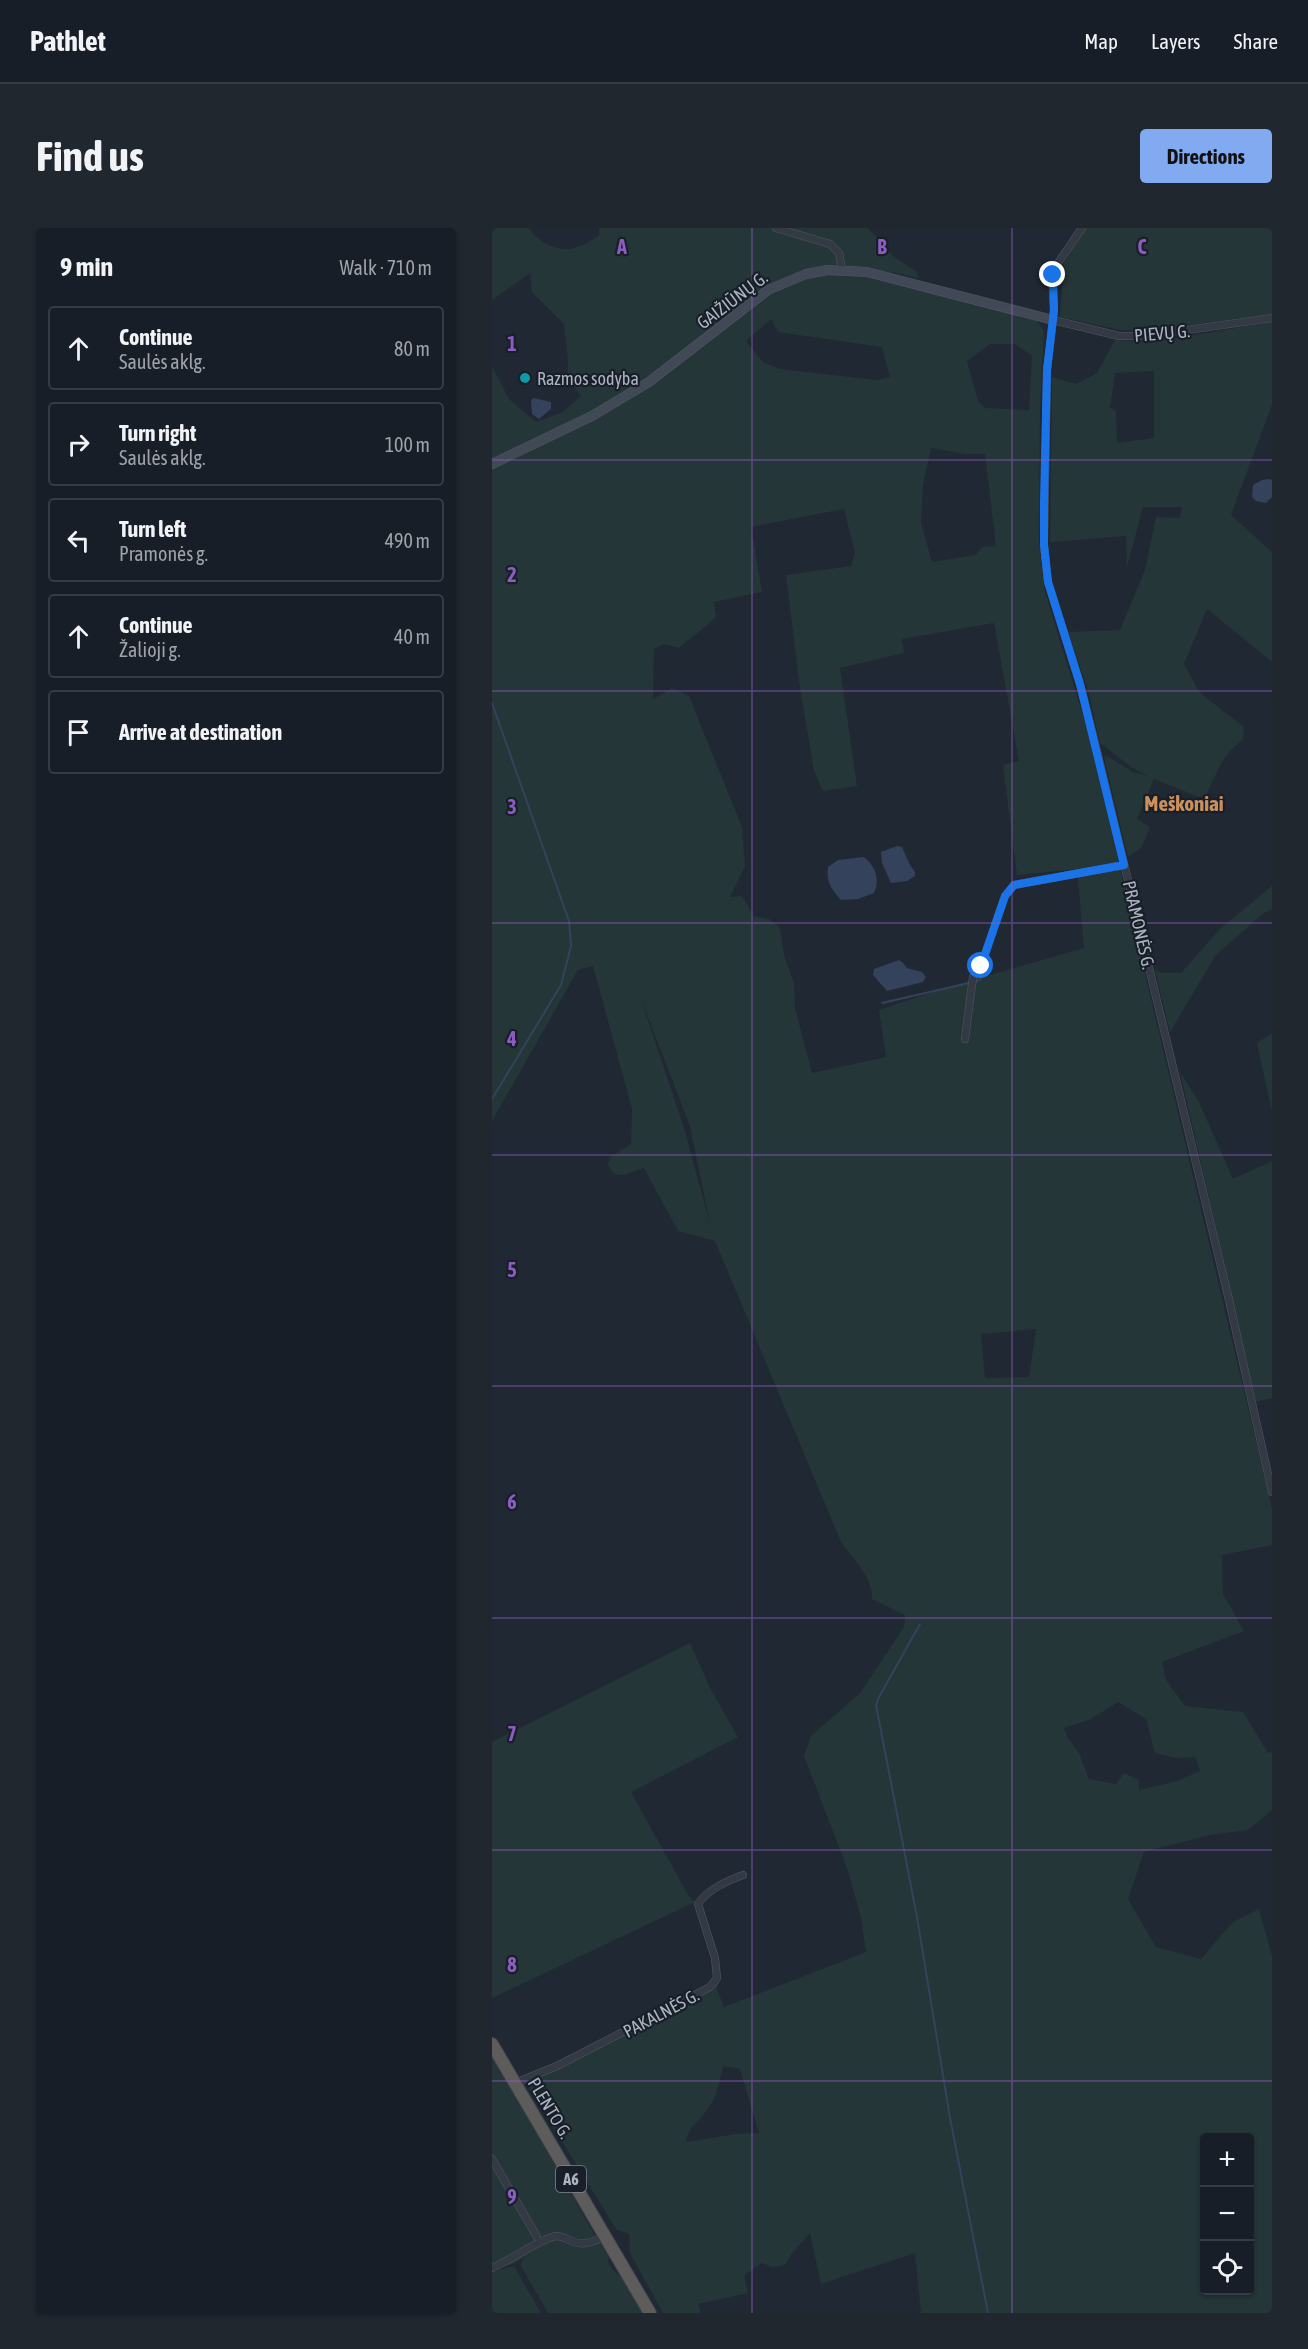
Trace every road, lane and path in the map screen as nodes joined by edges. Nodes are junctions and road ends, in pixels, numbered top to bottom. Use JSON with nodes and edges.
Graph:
{"nodes":[{"id":1,"x":776,"y":228,"type":"edge"},
{"id":2,"x":1082,"y":228,"type":"edge"},
{"id":3,"x":842,"y":270,"type":"junction"},
{"id":4,"x":1272,"y":318,"type":"edge"},
{"id":5,"x":1053,"y":320,"type":"junction"},
{"id":6,"x":492,"y":464,"type":"edge"},
{"id":7,"x":1124,"y":865,"type":"junction"},
{"id":8,"x":965,"y":1038,"type":"dead end"},
{"id":9,"x":1272,"y":1492,"type":"edge"},
{"id":10,"x":743,"y":1875,"type":"dead end"},
{"id":11,"x":492,"y":2044,"type":"edge"},
{"id":12,"x":514,"y":2083,"type":"junction"},
{"id":13,"x":492,"y":2159,"type":"edge"},
{"id":14,"x":605,"y":2236,"type":"junction"},
{"id":15,"x":537,"y":2237,"type":"dead end"},
{"id":16,"x":492,"y":2268,"type":"edge"},
{"id":17,"x":650,"y":2313,"type":"edge"}],
"edges":[{"from":1,"to":3,"type":"street"},
{"from":2,"to":5,"type":"street","name":"PRAMONĖS G."},
{"from":3,"to":5,"type":"main road","name":"GAIŽIŪNŲ G."},
{"from":3,"to":6,"type":"main road","name":"GAIŽIŪNŲ G."},
{"from":4,"to":5,"type":"street","name":"PIEVŲ G."},
{"from":5,"to":7,"type":"street","name":"PRAMONĖS G."},
{"from":7,"to":8,"type":"street"},
{"from":7,"to":9,"type":"street","name":"PRAMONĖS G."},
{"from":10,"to":12,"type":"street","name":"PAKALNĖS G."},
{"from":11,"to":12,"type":"highway","name":"PLENTO G.","number":"A6"},
{"from":12,"to":14,"type":"highway","name":"PLENTO G.","number":"A6"},
{"from":13,"to":15,"type":"street"},
{"from":14,"to":16,"type":"street"},
{"from":14,"to":17,"type":"highway","name":"PLENTO G.","number":"A6"}]}
